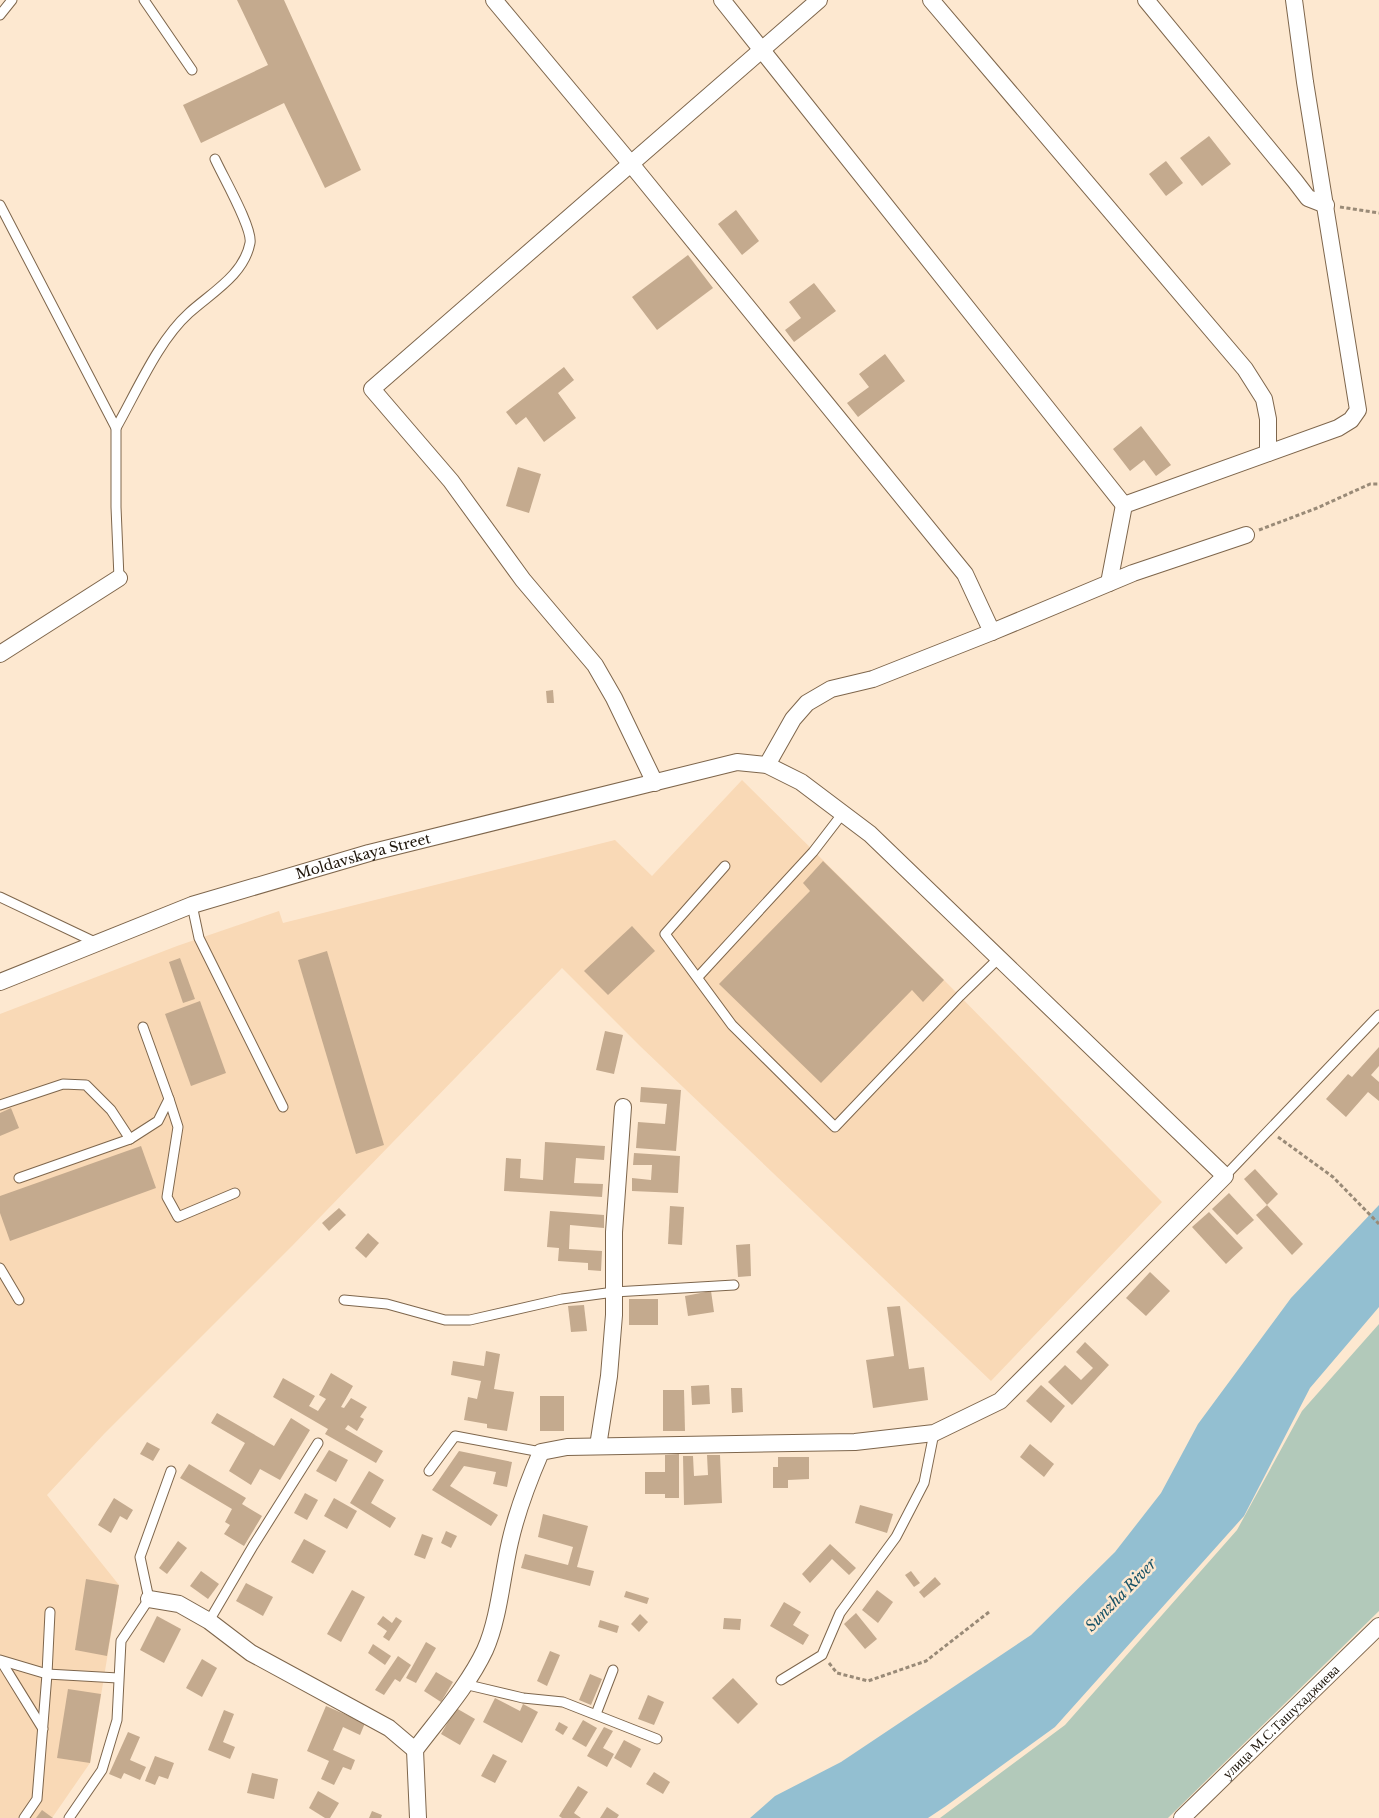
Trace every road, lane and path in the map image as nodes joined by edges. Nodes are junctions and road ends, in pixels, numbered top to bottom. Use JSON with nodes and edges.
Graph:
{"nodes":[{"id":1,"x":12,"y":0,"type":"edge"},
{"id":2,"x":144,"y":0,"type":"edge"},
{"id":3,"x":494,"y":0,"type":"edge"},
{"id":4,"x":722,"y":0,"type":"edge"},
{"id":5,"x":819,"y":0,"type":"edge"},
{"id":6,"x":931,"y":0,"type":"edge"},
{"id":7,"x":1146,"y":0,"type":"edge"},
{"id":8,"x":1294,"y":0,"type":"edge"},
{"id":9,"x":0,"y":15,"type":"edge"},
{"id":10,"x":762,"y":49,"type":"junction"},
{"id":11,"x":192,"y":70,"type":"dead end"},
{"id":12,"x":215,"y":159,"type":"dead end"},
{"id":13,"x":631,"y":164,"type":"junction"},
{"id":14,"x":1326,"y":205,"type":"junction"},
{"id":15,"x":0,"y":206,"type":"edge"},
{"id":16,"x":1379,"y":213,"type":"edge"},
{"id":17,"x":116,"y":428,"type":"junction"},
{"id":18,"x":1268,"y":453,"type":"junction"},
{"id":19,"x":1379,"y":484,"type":"edge"},
{"id":20,"x":1124,"y":505,"type":"junction"},
{"id":21,"x":1246,"y":535,"type":"joint"},
{"id":22,"x":119,"y":578,"type":"joint"},
{"id":23,"x":1109,"y":583,"type":"junction"},
{"id":24,"x":992,"y":632,"type":"junction"},
{"id":25,"x":0,"y":654,"type":"edge"},
{"id":26,"x":766,"y":766,"type":"junction"},
{"id":27,"x":655,"y":783,"type":"junction"},
{"id":28,"x":843,"y":813,"type":"junction"},
{"id":29,"x":725,"y":866,"type":"dead end"},
{"id":30,"x":0,"y":897,"type":"edge"},
{"id":31,"x":192,"y":905,"type":"junction"},
{"id":32,"x":98,"y":943,"type":"junction"},
{"id":33,"x":999,"y":958,"type":"junction"},
{"id":34,"x":698,"y":977,"type":"junction"},
{"id":35,"x":0,"y":982,"type":"edge"},
{"id":36,"x":1379,"y":1015,"type":"edge"},
{"id":37,"x":143,"y":1027,"type":"dead end"},
{"id":38,"x":169,"y":1099,"type":"junction"},
{"id":39,"x":0,"y":1104,"type":"edge"},
{"id":40,"x":283,"y":1107,"type":"dead end"},
{"id":41,"x":623,"y":1107,"type":"dead end"},
{"id":42,"x":1270,"y":1131,"type":"junction"},
{"id":43,"x":130,"y":1139,"type":"junction"},
{"id":44,"x":1226,"y":1176,"type":"junction"},
{"id":45,"x":19,"y":1178,"type":"dead end"},
{"id":46,"x":235,"y":1193,"type":"dead end"},
{"id":47,"x":1379,"y":1224,"type":"edge"},
{"id":48,"x":0,"y":1268,"type":"edge"},
{"id":49,"x":734,"y":1285,"type":"dead end"},
{"id":50,"x":614,"y":1292,"type":"junction"},
{"id":51,"x":18,"y":1300,"type":"dead end"},
{"id":52,"x":344,"y":1300,"type":"dead end"},
{"id":53,"x":934,"y":1433,"type":"junction"},
{"id":54,"x":318,"y":1443,"type":"dead end"},
{"id":55,"x":598,"y":1446,"type":"junction"},
{"id":56,"x":541,"y":1452,"type":"junction"},
{"id":57,"x":171,"y":1471,"type":"dead end"},
{"id":58,"x":429,"y":1471,"type":"dead end"},
{"id":59,"x":149,"y":1599,"type":"junction"},
{"id":60,"x":50,"y":1612,"type":"dead end"},
{"id":61,"x":989,"y":1612,"type":"dead end"},
{"id":62,"x":209,"y":1621,"type":"junction"},
{"id":63,"x":1379,"y":1626,"type":"edge"},
{"id":64,"x":822,"y":1655,"type":"junction"},
{"id":65,"x":0,"y":1661,"type":"edge"},
{"id":66,"x":613,"y":1670,"type":"dead end"},
{"id":67,"x":47,"y":1674,"type":"junction"},
{"id":68,"x":118,"y":1678,"type":"junction"},
{"id":69,"x":780,"y":1680,"type":"dead end"},
{"id":70,"x":464,"y":1684,"type":"junction"},
{"id":71,"x":596,"y":1714,"type":"junction"},
{"id":72,"x":43,"y":1730,"type":"junction"},
{"id":73,"x":657,"y":1740,"type":"dead end"},
{"id":74,"x":414,"y":1750,"type":"junction"},
{"id":75,"x":24,"y":1818,"type":"edge"},
{"id":76,"x":70,"y":1818,"type":"edge"},
{"id":77,"x":418,"y":1818,"type":"edge"},
{"id":78,"x":1182,"y":1818,"type":"edge"}],
"edges":[{"from":1,"to":9,"type":"lane"},
{"from":2,"to":11,"type":"lane"},
{"from":3,"to":13,"type":"street"},
{"from":4,"to":10,"type":"street"},
{"from":5,"to":10,"type":"street"},
{"from":6,"to":18,"type":"street"},
{"from":7,"to":14,"type":"street"},
{"from":8,"to":14,"type":"street"},
{"from":10,"to":13,"type":"street"},
{"from":10,"to":20,"type":"street"},
{"from":12,"to":17,"type":"lane"},
{"from":13,"to":24,"type":"street"},
{"from":13,"to":27,"type":"street"},
{"from":14,"to":16,"type":"path"},
{"from":14,"to":18,"type":"street"},
{"from":15,"to":17,"type":"lane"},
{"from":17,"to":22,"type":"lane"},
{"from":18,"to":20,"type":"street"},
{"from":19,"to":21,"type":"path"},
{"from":20,"to":23,"type":"street"},
{"from":21,"to":23,"type":"street"},
{"from":22,"to":25,"type":"street"},
{"from":23,"to":24,"type":"street"},
{"from":24,"to":26,"type":"street"},
{"from":26,"to":27,"type":"street","name":"Moldavskaya Street"},
{"from":26,"to":28,"type":"street"},
{"from":27,"to":31,"type":"street","name":"Moldavskaya Street"},
{"from":28,"to":33,"type":"street"},
{"from":28,"to":34,"type":"lane"},
{"from":29,"to":34,"type":"lane"},
{"from":30,"to":32,"type":"lane"},
{"from":31,"to":32,"type":"street","name":"Moldavskaya Street"},
{"from":31,"to":40,"type":"lane"},
{"from":32,"to":35,"type":"street","name":"Moldavskaya Street"},
{"from":33,"to":34,"type":"lane"},
{"from":33,"to":44,"type":"street"},
{"from":36,"to":42,"type":"lane"},
{"from":37,"to":38,"type":"lane"},
{"from":38,"to":43,"type":"lane"},
{"from":38,"to":46,"type":"lane"},
{"from":39,"to":43,"type":"lane"},
{"from":41,"to":50,"type":"street"},
{"from":42,"to":44,"type":"lane"},
{"from":42,"to":47,"type":"path"},
{"from":43,"to":45,"type":"lane"},
{"from":44,"to":53,"type":"street"},
{"from":48,"to":51,"type":"lane"},
{"from":49,"to":50,"type":"lane"},
{"from":50,"to":52,"type":"lane"},
{"from":50,"to":55,"type":"street"},
{"from":53,"to":55,"type":"street"},
{"from":53,"to":64,"type":"lane"},
{"from":54,"to":62,"type":"lane"},
{"from":55,"to":56,"type":"street"},
{"from":56,"to":58,"type":"lane"},
{"from":56,"to":70,"type":"street"},
{"from":57,"to":59,"type":"lane"},
{"from":59,"to":62,"type":"street"},
{"from":59,"to":68,"type":"lane"},
{"from":60,"to":67,"type":"lane"},
{"from":61,"to":64,"type":"path"},
{"from":62,"to":74,"type":"street"},
{"from":63,"to":78,"type":"street","name":"улица М.С.Ташухаджиева"},
{"from":64,"to":69,"type":"lane"},
{"from":65,"to":67,"type":"lane"},
{"from":65,"to":72,"type":"lane"},
{"from":66,"to":71,"type":"lane"},
{"from":67,"to":68,"type":"lane"},
{"from":67,"to":72,"type":"lane"},
{"from":68,"to":76,"type":"lane"},
{"from":70,"to":71,"type":"lane"},
{"from":70,"to":74,"type":"street"},
{"from":71,"to":73,"type":"lane"},
{"from":72,"to":75,"type":"lane"},
{"from":74,"to":77,"type":"street"}]}
